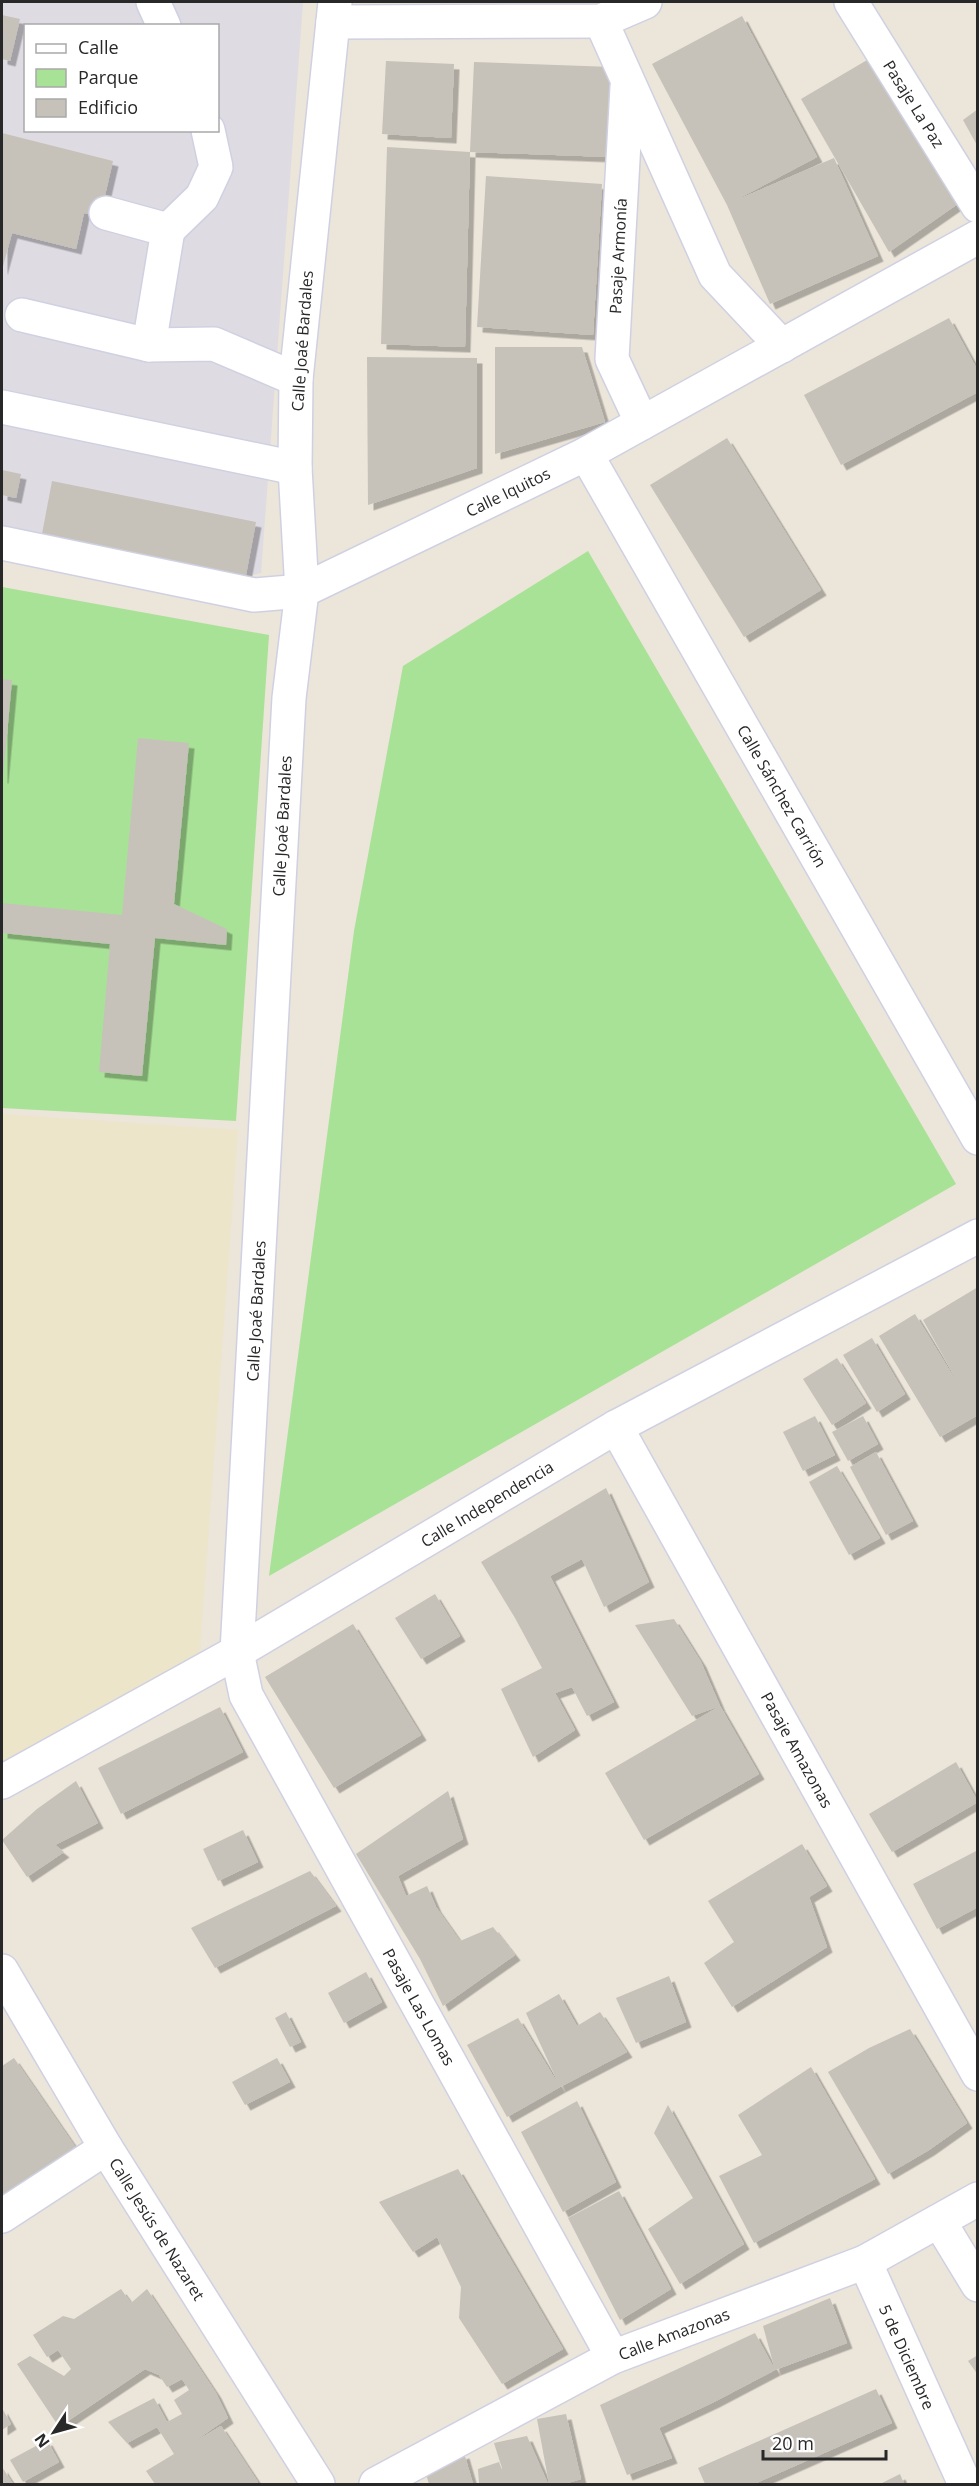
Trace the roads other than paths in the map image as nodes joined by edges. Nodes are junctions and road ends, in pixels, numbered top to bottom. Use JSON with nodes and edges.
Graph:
{"nodes":[{"id":1,"x":153,"y":2,"type":"edge"},
{"id":2,"x":645,"y":2,"type":"edge"},
{"id":3,"x":852,"y":2,"type":"edge"},
{"id":4,"x":334,"y":12,"type":"edge"},
{"id":5,"x":601,"y":21,"type":"junction"},
{"id":6,"x":163,"y":24,"type":"edge"},
{"id":7,"x":627,"y":82,"type":"junction"},
{"id":8,"x":208,"y":132,"type":"edge"},
{"id":9,"x":978,"y":206,"type":"edge"},
{"id":10,"x":106,"y":213,"type":"dead end"},
{"id":11,"x":168,"y":230,"type":"junction"},
{"id":12,"x":978,"y":237,"type":"edge"},
{"id":13,"x":22,"y":315,"type":"dead end"},
{"id":14,"x":149,"y":345,"type":"junction"},
{"id":15,"x":782,"y":346,"type":"junction"},
{"id":16,"x":296,"y":379,"type":"junction"},
{"id":17,"x":2,"y":406,"type":"edge"},
{"id":18,"x":642,"y":423,"type":"junction"},
{"id":19,"x":586,"y":454,"type":"junction"},
{"id":20,"x":295,"y":468,"type":"junction"},
{"id":21,"x":2,"y":543,"type":"edge"},
{"id":22,"x":302,"y":591,"type":"junction"},
{"id":23,"x":978,"y":1138,"type":"edge"},
{"id":24,"x":978,"y":1236,"type":"edge"},
{"id":25,"x":616,"y":1427,"type":"junction"},
{"id":26,"x":237,"y":1652,"type":"junction"},
{"id":27,"x":2,"y":1782,"type":"edge"},
{"id":28,"x":2,"y":1971,"type":"edge"},
{"id":29,"x":978,"y":2074,"type":"edge"},
{"id":30,"x":106,"y":2148,"type":"junction"},
{"id":31,"x":978,"y":2199,"type":"edge"},
{"id":32,"x":2,"y":2216,"type":"edge"},
{"id":33,"x":939,"y":2221,"type":"junction"},
{"id":34,"x":864,"y":2262,"type":"junction"},
{"id":35,"x":978,"y":2285,"type":"edge"},
{"id":36,"x":613,"y":2357,"type":"junction"},
{"id":37,"x":318,"y":2484,"type":"edge"},
{"id":38,"x":376,"y":2484,"type":"edge"},
{"id":39,"x":965,"y":2484,"type":"edge"}],
"edges":[{"from":1,"to":6,"type":"street"},
{"from":2,"to":5,"type":"street"},
{"from":3,"to":9,"type":"street","name":"Pasaje La Paz"},
{"from":4,"to":5,"type":"street"},
{"from":4,"to":16,"type":"street","name":"Calle Joaé Bardales"},
{"from":5,"to":7,"type":"street","name":"Pasaje Armonía"},
{"from":7,"to":15,"type":"street","name":"Pasaje Armonía"},
{"from":7,"to":18,"type":"street","name":"Pasaje Armonía"},
{"from":8,"to":11,"type":"street"},
{"from":10,"to":11,"type":"street"},
{"from":11,"to":14,"type":"street"},
{"from":12,"to":15,"type":"street","name":"Calle Iquitos"},
{"from":13,"to":14,"type":"street"},
{"from":14,"to":16,"type":"street"},
{"from":15,"to":18,"type":"street","name":"Calle Iquitos"},
{"from":16,"to":20,"type":"street","name":"Calle Joaé Bardales"},
{"from":17,"to":20,"type":"street"},
{"from":18,"to":19,"type":"street","name":"Calle Iquitos"},
{"from":19,"to":22,"type":"street","name":"Calle Iquitos"},
{"from":19,"to":23,"type":"street","name":"Calle Sánchez Carrión"},
{"from":20,"to":22,"type":"street","name":"Calle Joaé Bardales"},
{"from":21,"to":22,"type":"street","name":"Calle Iquitos"},
{"from":22,"to":26,"type":"street","name":"Calle Joaé Bardales"},
{"from":24,"to":25,"type":"street","name":"Calle Independencia"},
{"from":25,"to":26,"type":"street","name":"Calle Independencia"},
{"from":25,"to":29,"type":"street","name":"Pasaje Amazonas"},
{"from":26,"to":27,"type":"street","name":"Calle Independencia"},
{"from":26,"to":36,"type":"street","name":"Pasaje Las Lomas"},
{"from":28,"to":30,"type":"street","name":"Calle Jesús de Nazaret"},
{"from":30,"to":32,"type":"street"},
{"from":30,"to":37,"type":"street","name":"Calle Jesús de Nazaret"},
{"from":31,"to":33,"type":"street","name":"Calle Amazonas"},
{"from":33,"to":34,"type":"street","name":"Calle Amazonas"},
{"from":33,"to":35,"type":"street"},
{"from":34,"to":36,"type":"street","name":"Calle Amazonas"},
{"from":34,"to":39,"type":"street","name":"5 de Diciembre"},
{"from":36,"to":38,"type":"street","name":"Calle Amazonas"}]}
